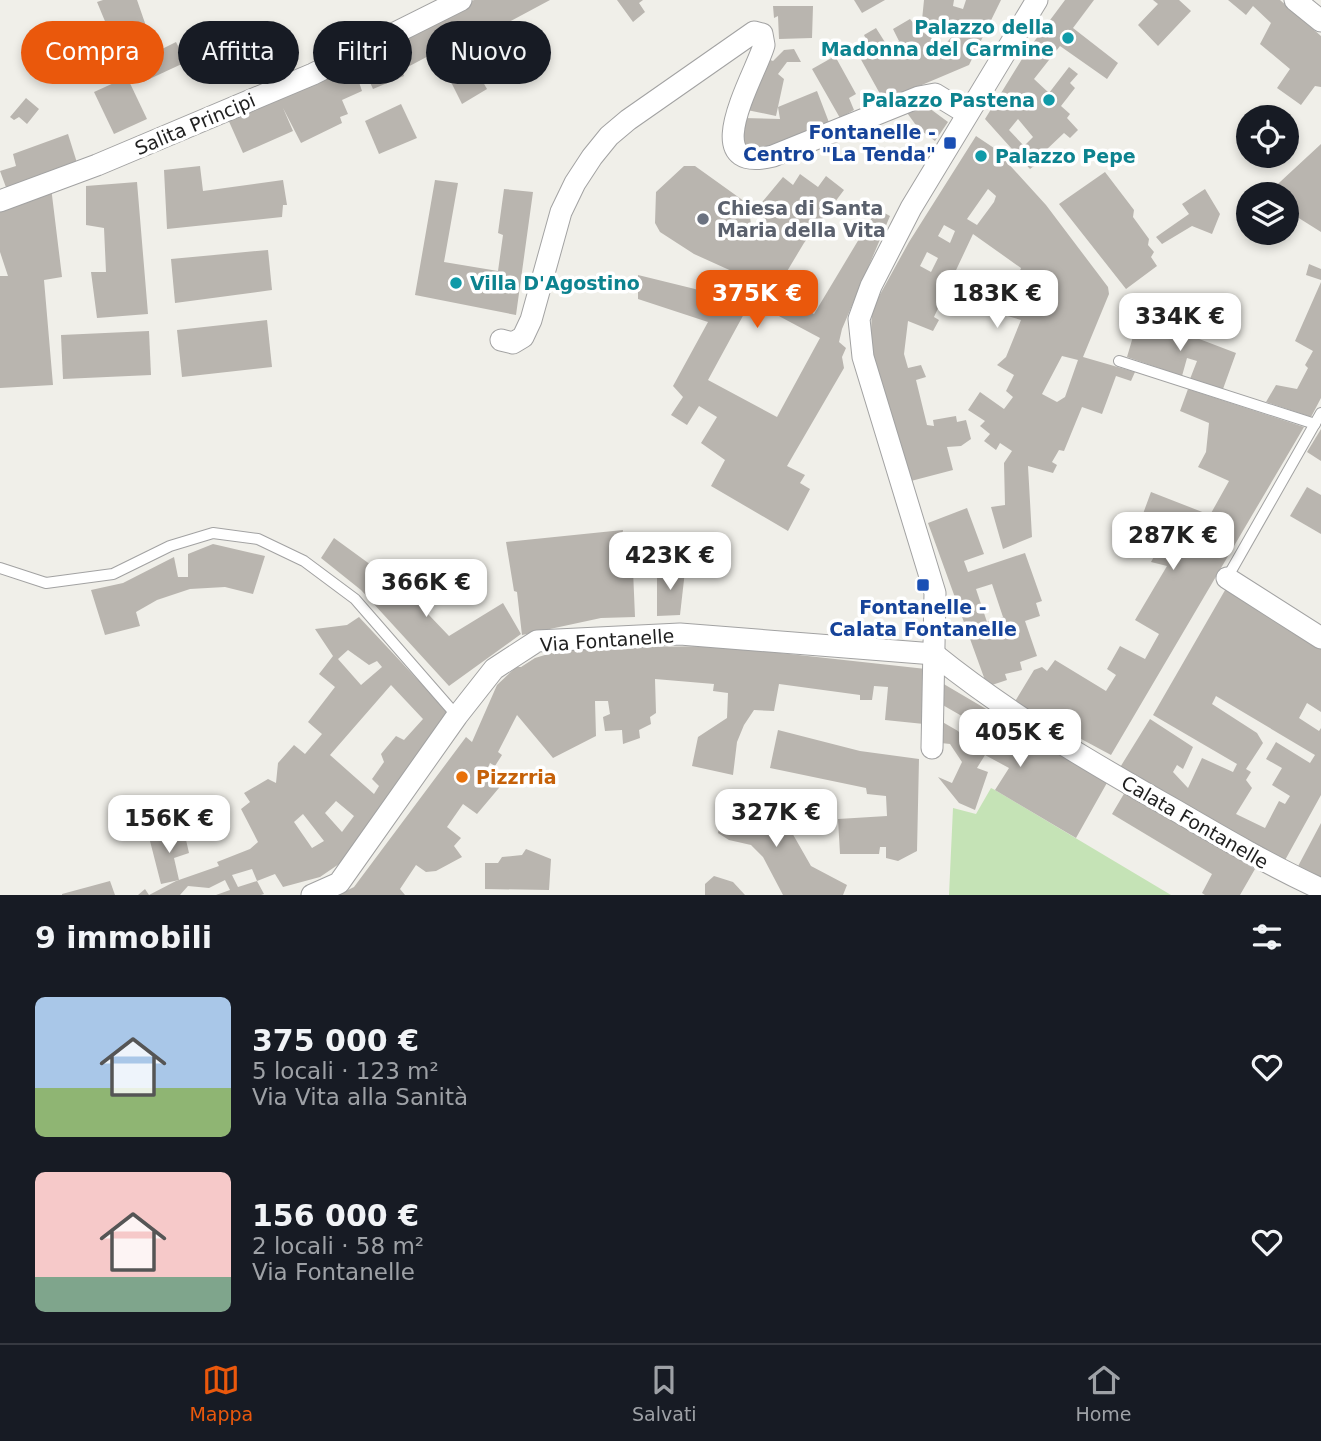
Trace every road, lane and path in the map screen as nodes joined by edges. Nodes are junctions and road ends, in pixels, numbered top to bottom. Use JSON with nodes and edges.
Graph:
{"nodes":[{"id":1,"x":461,"y":0,"type":"edge"},
{"id":2,"x":1037,"y":0,"type":"edge"},
{"id":3,"x":1296,"y":0,"type":"edge"},
{"id":4,"x":1321,"y":22,"type":"edge"},
{"id":5,"x":966,"y":113,"type":"junction"},
{"id":6,"x":0,"y":201,"type":"edge"},
{"id":7,"x":501,"y":340,"type":"dead end"},
{"id":8,"x":1119,"y":360,"type":"dead end"},
{"id":9,"x":1321,"y":413,"type":"edge"},
{"id":10,"x":1315,"y":424,"type":"junction"},
{"id":11,"x":0,"y":568,"type":"edge"},
{"id":12,"x":1227,"y":578,"type":"joint"},
{"id":13,"x":933,"y":609,"type":"junction"},
{"id":14,"x":1321,"y":638,"type":"edge"},
{"id":15,"x":895,"y":650,"type":"junction"},
{"id":16,"x":934,"y":654,"type":"junction"},
{"id":17,"x":457,"y":716,"type":"junction"},
{"id":18,"x":932,"y":748,"type":"dead end"},
{"id":19,"x":1321,"y":889,"type":"edge"},
{"id":20,"x":312,"y":895,"type":"edge"}],
"edges":[{"from":1,"to":6,"type":"street","name":"Salita Principi"},
{"from":2,"to":5,"type":"street"},
{"from":3,"to":4,"type":"street"},
{"from":5,"to":7,"type":"street"},
{"from":5,"to":13,"type":"street"},
{"from":8,"to":10,"type":"lane"},
{"from":9,"to":10,"type":"lane"},
{"from":10,"to":12,"type":"lane"},
{"from":11,"to":17,"type":"lane"},
{"from":12,"to":14,"type":"street"},
{"from":13,"to":15,"type":"street"},
{"from":13,"to":16,"type":"street"},
{"from":15,"to":16,"type":"street","name":"Via Fontanelle"},
{"from":15,"to":17,"type":"street","name":"Via Fontanelle"},
{"from":16,"to":18,"type":"street"},
{"from":16,"to":19,"type":"street","name":"Calata Fontanelle"},
{"from":17,"to":20,"type":"street","name":"Via Fontanelle"}]}
